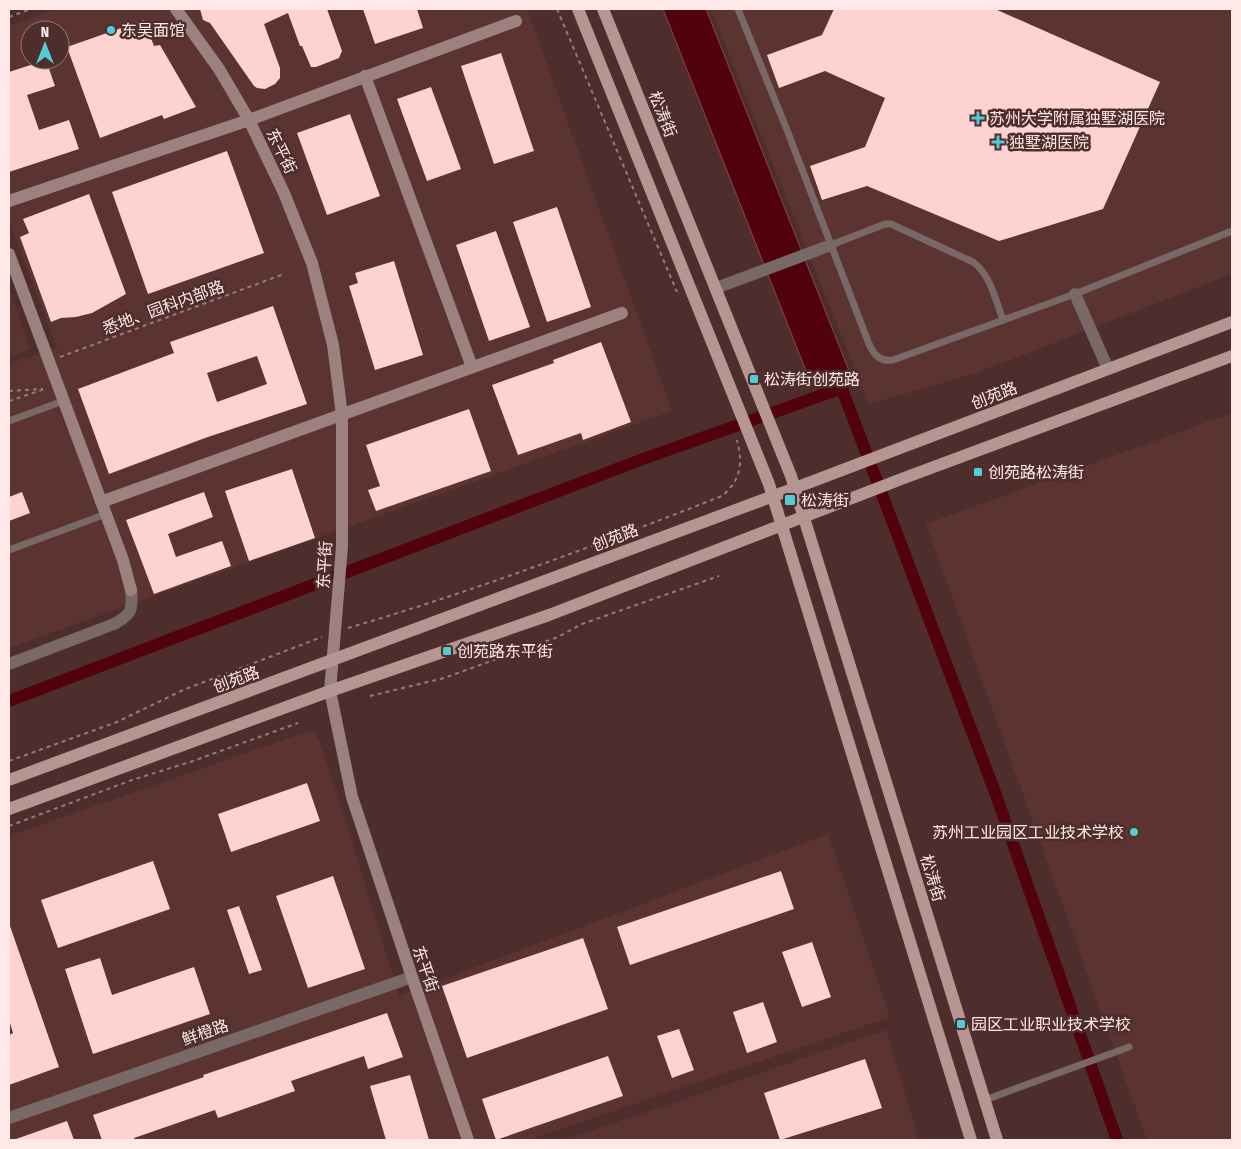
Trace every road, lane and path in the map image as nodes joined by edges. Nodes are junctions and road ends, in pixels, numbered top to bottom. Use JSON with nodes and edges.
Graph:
{"nodes":[{"id":1,"x":31,"y":9,"type":"edge"},
{"id":2,"x":176,"y":9,"type":"edge"},
{"id":3,"x":557,"y":9,"type":"edge"},
{"id":4,"x":578,"y":9,"type":"edge"},
{"id":5,"x":603,"y":9,"type":"edge"},
{"id":6,"x":738,"y":9,"type":"edge"},
{"id":7,"x":9,"y":17,"type":"edge"},
{"id":8,"x":516,"y":21,"type":"dead end"},
{"id":9,"x":365,"y":76,"type":"junction"},
{"id":10,"x":249,"y":120,"type":"junction"},
{"id":11,"x":9,"y":201,"type":"edge"},
{"id":12,"x":1232,"y":232,"type":"edge"},
{"id":13,"x":831,"y":245,"type":"junction"},
{"id":14,"x":9,"y":254,"type":"edge"},
{"id":15,"x":284,"y":274,"type":"dead end"},
{"id":16,"x":716,"y":288,"type":"junction"},
{"id":17,"x":678,"y":294,"type":"dead end"},
{"id":18,"x":1075,"y":294,"type":"junction"},
{"id":19,"x":622,"y":313,"type":"dead end"},
{"id":20,"x":1003,"y":320,"type":"junction"},
{"id":21,"x":1232,"y":322,"type":"edge"},
{"id":22,"x":1232,"y":356,"type":"edge"},
{"id":23,"x":48,"y":362,"type":"junction"},
{"id":24,"x":472,"y":367,"type":"junction"},
{"id":25,"x":1108,"y":369,"type":"junction"},
{"id":26,"x":9,"y":391,"type":"edge"},
{"id":27,"x":9,"y":401,"type":"edge"},
{"id":28,"x":63,"y":401,"type":"junction"},
{"id":29,"x":342,"y":415,"type":"junction"},
{"id":30,"x":9,"y":421,"type":"edge"},
{"id":31,"x":737,"y":440,"type":"dead end"},
{"id":32,"x":795,"y":488,"type":"junction"},
{"id":33,"x":773,"y":496,"type":"junction"},
{"id":34,"x":101,"y":502,"type":"junction"},
{"id":35,"x":106,"y":514,"type":"junction"},
{"id":36,"x":804,"y":518,"type":"junction"},
{"id":37,"x":782,"y":526,"type":"junction"},
{"id":38,"x":9,"y":550,"type":"edge"},
{"id":39,"x":719,"y":576,"type":"dead end"},
{"id":40,"x":334,"y":632,"type":"junction"},
{"id":41,"x":332,"y":661,"type":"junction"},
{"id":42,"x":9,"y":664,"type":"edge"},
{"id":43,"x":330,"y":691,"type":"junction"},
{"id":44,"x":370,"y":696,"type":"dead end"},
{"id":45,"x":298,"y":723,"type":"dead end"},
{"id":46,"x":9,"y":762,"type":"edge"},
{"id":47,"x":9,"y":780,"type":"edge"},
{"id":48,"x":9,"y":809,"type":"edge"},
{"id":49,"x":9,"y":826,"type":"edge"},
{"id":50,"x":412,"y":977,"type":"junction"},
{"id":51,"x":1130,"y":1047,"type":"dead end"},
{"id":52,"x":985,"y":1100,"type":"junction"},
{"id":53,"x":9,"y":1118,"type":"edge"},
{"id":54,"x":468,"y":1140,"type":"edge"},
{"id":55,"x":971,"y":1140,"type":"edge"},
{"id":56,"x":998,"y":1140,"type":"edge"}],
"edges":[{"from":1,"to":7,"type":"path"},
{"from":2,"to":10,"type":"street","name":"东平街"},
{"from":3,"to":17,"type":"path"},
{"from":4,"to":33,"type":"main road"},
{"from":5,"to":16,"type":"main road","name":"松涛街"},
{"from":6,"to":13,"type":"lane"},
{"from":8,"to":9,"type":"street"},
{"from":9,"to":10,"type":"street"},
{"from":9,"to":24,"type":"street"},
{"from":10,"to":11,"type":"street"},
{"from":10,"to":29,"type":"street","name":"东平街"},
{"from":12,"to":18,"type":"lane"},
{"from":13,"to":16,"type":"street"},
{"from":13,"to":20,"type":"lane"},
{"from":13,"to":20,"type":"lane"},
{"from":14,"to":23,"type":"street"},
{"from":15,"to":23,"type":"path","name":"悉地、园科内部路"},
{"from":16,"to":32,"type":"main road","name":"松涛街"},
{"from":18,"to":20,"type":"lane"},
{"from":18,"to":25,"type":"street"},
{"from":19,"to":24,"type":"street"},
{"from":21,"to":25,"type":"main road","name":"创苑路"},
{"from":22,"to":36,"type":"main road"},
{"from":23,"to":28,"type":"street"},
{"from":24,"to":29,"type":"street"},
{"from":25,"to":32,"type":"main road","name":"创苑路"},
{"from":26,"to":27,"type":"path"},
{"from":28,"to":30,"type":"lane"},
{"from":28,"to":34,"type":"street"},
{"from":29,"to":34,"type":"street"},
{"from":29,"to":40,"type":"street","name":"东平街"},
{"from":31,"to":40,"type":"path"},
{"from":32,"to":33,"type":"main road","name":"创苑路"},
{"from":32,"to":36,"type":"main road","name":"松涛街"},
{"from":33,"to":37,"type":"main road"},
{"from":33,"to":41,"type":"main road","name":"创苑路"},
{"from":34,"to":35,"type":"street"},
{"from":35,"to":38,"type":"lane"},
{"from":35,"to":42,"type":"street"},
{"from":36,"to":37,"type":"main road"},
{"from":36,"to":52,"type":"main road","name":"松涛街"},
{"from":37,"to":43,"type":"main road"},
{"from":37,"to":55,"type":"main road"},
{"from":39,"to":44,"type":"path"},
{"from":40,"to":41,"type":"street","name":"东平街"},
{"from":40,"to":46,"type":"path"},
{"from":41,"to":43,"type":"street","name":"东平街"},
{"from":41,"to":47,"type":"main road","name":"创苑路"},
{"from":43,"to":48,"type":"main road"},
{"from":43,"to":50,"type":"street","name":"东平街"},
{"from":45,"to":49,"type":"path"},
{"from":50,"to":53,"type":"street","name":"鲜橙路"},
{"from":50,"to":54,"type":"street","name":"东平街"},
{"from":51,"to":52,"type":"lane"},
{"from":52,"to":56,"type":"main road","name":"松涛街"}]}
